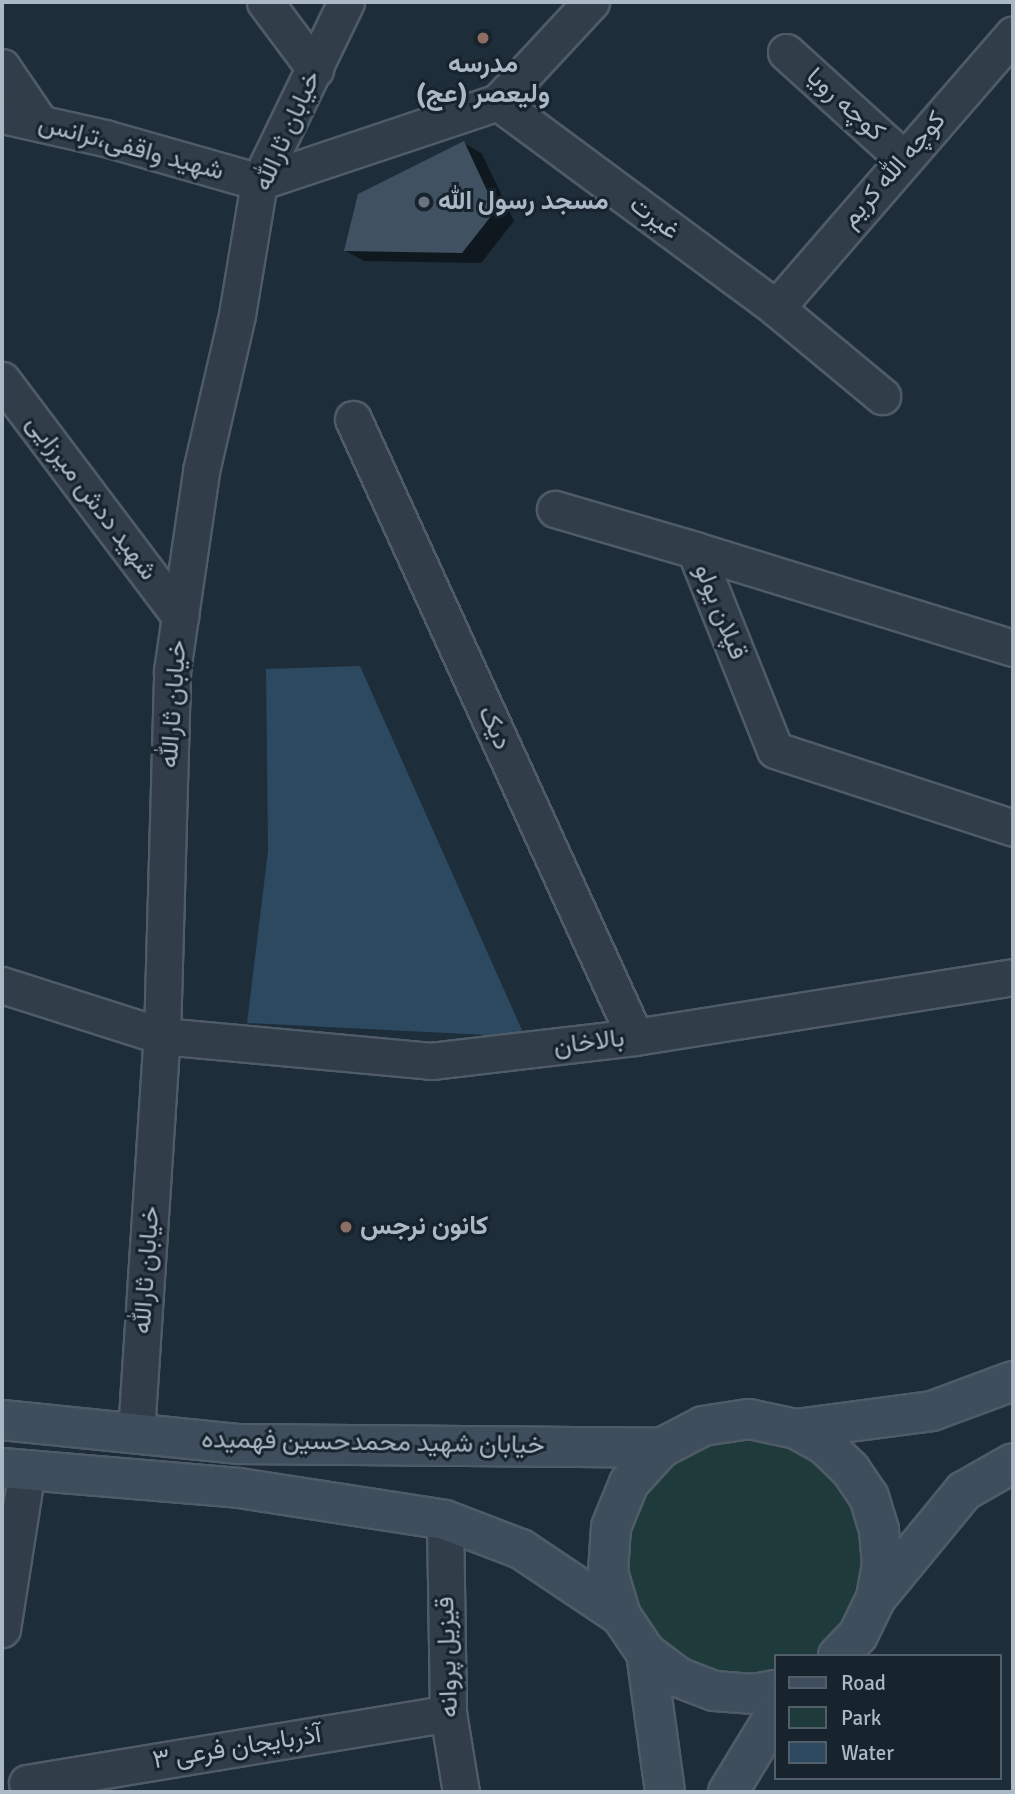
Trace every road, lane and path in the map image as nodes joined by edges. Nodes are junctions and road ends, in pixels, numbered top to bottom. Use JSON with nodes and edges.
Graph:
{"nodes":[{"id":1,"x":265,"y":2,"type":"edge"},
{"id":2,"x":346,"y":2,"type":"edge"},
{"id":3,"x":591,"y":2,"type":"edge"},
{"id":4,"x":1013,"y":34,"type":"edge"},
{"id":5,"x":786,"y":52,"type":"dead end"},
{"id":6,"x":2,"y":67,"type":"edge"},
{"id":7,"x":315,"y":69,"type":"junction"},
{"id":8,"x":498,"y":102,"type":"junction"},
{"id":9,"x":2,"y":115,"type":"edge"},
{"id":10,"x":40,"y":123,"type":"junction"},
{"id":11,"x":903,"y":158,"type":"junction"},
{"id":12,"x":259,"y":182,"type":"junction"},
{"id":13,"x":776,"y":308,"type":"junction"},
{"id":14,"x":2,"y":380,"type":"edge"},
{"id":15,"x":882,"y":396,"type":"dead end"},
{"id":16,"x":353,"y":419,"type":"dead end"},
{"id":17,"x":555,"y":509,"type":"dead end"},
{"id":18,"x":695,"y":550,"type":"junction"},
{"id":19,"x":180,"y":616,"type":"junction"},
{"id":20,"x":1013,"y":648,"type":"edge"},
{"id":21,"x":1013,"y":828,"type":"edge"},
{"id":22,"x":1013,"y":977,"type":"edge"},
{"id":23,"x":2,"y":985,"type":"edge"},
{"id":24,"x":162,"y":1036,"type":"junction"},
{"id":25,"x":635,"y":1037,"type":"junction"},
{"id":26,"x":1013,"y":1381,"type":"edge"},
{"id":27,"x":2,"y":1420,"type":"edge"},
{"id":28,"x":796,"y":1429,"type":"junction"},
{"id":29,"x":136,"y":1433,"type":"junction"},
{"id":30,"x":661,"y":1448,"type":"junction"},
{"id":31,"x":1013,"y":1463,"type":"edge"},
{"id":32,"x":14,"y":1469,"type":"edge"},
{"id":33,"x":444,"y":1520,"type":"junction"},
{"id":34,"x":876,"y":1598,"type":"junction"},
{"id":35,"x":621,"y":1616,"type":"junction"},
{"id":36,"x":2,"y":1629,"type":"edge"},
{"id":37,"x":646,"y":1653,"type":"junction"},
{"id":38,"x":840,"y":1654,"type":"edge"},
{"id":39,"x":774,"y":1690,"type":"edge"},
{"id":40,"x":448,"y":1713,"type":"junction"},
{"id":41,"x":774,"y":1717,"type":"edge"},
{"id":42,"x":27,"y":1783,"type":"dead end"},
{"id":43,"x":461,"y":1792,"type":"edge"},
{"id":44,"x":665,"y":1792,"type":"edge"},
{"id":45,"x":729,"y":1792,"type":"edge"}],
"edges":[{"from":1,"to":7,"type":"street"},
{"from":2,"to":7,"type":"street","name":"خیابان ثارالله"},
{"from":3,"to":8,"type":"street"},
{"from":4,"to":11,"type":"street","name":"کوچه الله کریم"},
{"from":5,"to":11,"type":"street","name":"کوچه رویا"},
{"from":6,"to":10,"type":"street"},
{"from":7,"to":12,"type":"street","name":"خیابان ثارالله"},
{"from":8,"to":12,"type":"street"},
{"from":8,"to":13,"type":"street","name":"غیرت"},
{"from":9,"to":10,"type":"street","name":"شهید واقفی،ترانس"},
{"from":10,"to":12,"type":"street","name":"شهید واقفی،ترانس"},
{"from":11,"to":13,"type":"street","name":"کوچه الله کریم"},
{"from":12,"to":19,"type":"street","name":"خیابان ثارالله"},
{"from":13,"to":15,"type":"street","name":"غیرت"},
{"from":14,"to":19,"type":"street","name":"شهید ددش میرزایی"},
{"from":16,"to":25,"type":"street","name":"دیک"},
{"from":17,"to":18,"type":"street"},
{"from":18,"to":20,"type":"street","name":"قپلان یولو"},
{"from":18,"to":21,"type":"street","name":"قپلان یولو"},
{"from":19,"to":24,"type":"street","name":"خیابان ثارالله"},
{"from":22,"to":25,"type":"street","name":"بالاخان"},
{"from":23,"to":24,"type":"street","name":"بالاخان"},
{"from":24,"to":25,"type":"street","name":"بالاخان"},
{"from":24,"to":29,"type":"street","name":"خیابان ثارالله"},
{"from":26,"to":28,"type":"main road"},
{"from":27,"to":29,"type":"main road","name":"خیابان شهید محمدحسین فهمیده"},
{"from":28,"to":30,"type":"main road"},
{"from":28,"to":34,"type":"main road"},
{"from":29,"to":30,"type":"main road","name":"خیابان شهید محمدحسین فهمیده"},
{"from":30,"to":35,"type":"main road"},
{"from":31,"to":34,"type":"main road"},
{"from":32,"to":33,"type":"main road","name":"خیابان شهید محمدحسین فهمیده"},
{"from":32,"to":36,"type":"street"},
{"from":33,"to":35,"type":"main road","name":"خیابان شهید محمدحسین فهمیده"},
{"from":33,"to":40,"type":"street","name":"قیزیل پروانه"},
{"from":34,"to":38,"type":"main road"},
{"from":35,"to":37,"type":"main road"},
{"from":37,"to":39,"type":"main road"},
{"from":37,"to":44,"type":"main road"},
{"from":40,"to":42,"type":"street","name":"آذربایجان فرعی ۳"},
{"from":40,"to":43,"type":"street","name":"قیزیل پروانه"},
{"from":41,"to":45,"type":"main road"}]}
